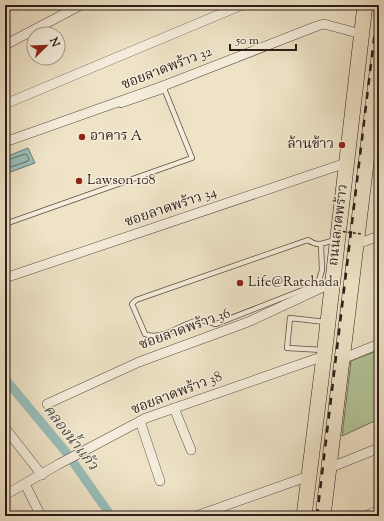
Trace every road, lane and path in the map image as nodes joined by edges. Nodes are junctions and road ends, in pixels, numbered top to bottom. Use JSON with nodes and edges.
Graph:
{"nodes":[{"id":1,"x":81,"y":5,"type":"edge"},
{"id":2,"x":242,"y":5,"type":"edge"},
{"id":3,"x":365,"y":5,"type":"edge"},
{"id":4,"x":361,"y":34,"type":"junction"},
{"id":5,"x":5,"y":45,"type":"edge"},
{"id":6,"x":379,"y":58,"type":"edge"},
{"id":7,"x":164,"y":88,"type":"junction"},
{"id":8,"x":5,"y":104,"type":"edge"},
{"id":9,"x":374,"y":136,"type":"edge"},
{"id":10,"x":5,"y":142,"type":"edge"},
{"id":11,"x":5,"y":146,"type":"edge"},
{"id":12,"x":346,"y":163,"type":"junction"},
{"id":13,"x":5,"y":224,"type":"edge"},
{"id":14,"x":338,"y":235,"type":"junction"},
{"id":15,"x":379,"y":236,"type":"edge"},
{"id":16,"x":360,"y":239,"type":"junction"},
{"id":17,"x":321,"y":244,"type":"junction"},
{"id":18,"x":5,"y":278,"type":"edge"},
{"id":19,"x":332,"y":283,"type":"junction"},
{"id":20,"x":328,"y":322,"type":"junction"},
{"id":21,"x":379,"y":344,"type":"edge"},
{"id":22,"x":324,"y":353,"type":"junction"},
{"id":23,"x":342,"y":360,"type":"junction"},
{"id":24,"x":47,"y":404,"type":"dead end"},
{"id":25,"x":174,"y":408,"type":"junction"},
{"id":26,"x":140,"y":421,"type":"junction"},
{"id":27,"x":5,"y":428,"type":"edge"},
{"id":28,"x":379,"y":448,"type":"edge"},
{"id":29,"x":191,"y":450,"type":"dead end"},
{"id":30,"x":329,"y":468,"type":"junction"},
{"id":31,"x":42,"y":474,"type":"junction"},
{"id":32,"x":309,"y":476,"type":"junction"},
{"id":33,"x":160,"y":481,"type":"dead end"},
{"id":34,"x":25,"y":484,"type":"junction"},
{"id":35,"x":5,"y":495,"type":"edge"},
{"id":36,"x":379,"y":510,"type":"edge"},
{"id":37,"x":41,"y":516,"type":"edge"},
{"id":38,"x":196,"y":516,"type":"edge"},
{"id":39,"x":304,"y":516,"type":"edge"},
{"id":40,"x":323,"y":516,"type":"edge"},
{"id":41,"x":364,"y":516,"type":"edge"}],
"edges":[{"from":1,"to":5,"type":"street"},
{"from":2,"to":8,"type":"street"},
{"from":3,"to":4,"type":"main road","name":"ถนนลาดพร้าว"},
{"from":4,"to":7,"type":"street","name":"ซอยลาดพร้าว 32"},
{"from":4,"to":12,"type":"main road","name":"ถนนลาดพร้าว"},
{"from":6,"to":9,"type":"main road","name":"ถนนลาดพร้าว"},
{"from":7,"to":10,"type":"street","name":"ซอยลาดพร้าว 32"},
{"from":7,"to":11,"type":"lane"},
{"from":7,"to":13,"type":"lane"},
{"from":9,"to":16,"type":"main road","name":"ถนนลาดพร้าว"},
{"from":12,"to":14,"type":"main road","name":"ถนนลาดพร้าว"},
{"from":12,"to":18,"type":"street","name":"ซอยลาดพร้าว 34"},
{"from":14,"to":16,"type":"path","bridge":true},
{"from":14,"to":17,"type":"lane"},
{"from":14,"to":19,"type":"main road","name":"ถนนลาดพร้าว"},
{"from":15,"to":16,"type":"street"},
{"from":16,"to":23,"type":"main road","name":"ถนนลาดพร้าว"},
{"from":17,"to":17,"type":"lane"},
{"from":19,"to":20,"type":"main road","name":"ถนนลาดพร้าว"},
{"from":19,"to":24,"type":"street","name":"ซอยลาดพร้าว 36"},
{"from":20,"to":22,"type":"main road","name":"ถนนลาดพร้าว"},
{"from":20,"to":22,"type":"lane"},
{"from":21,"to":23,"type":"street"},
{"from":22,"to":25,"type":"street","name":"ซอยลาดพร้าว 38"},
{"from":22,"to":32,"type":"main road","name":"ถนนลาดพร้าว"},
{"from":23,"to":30,"type":"main road","name":"ถนนลาดพร้าว"},
{"from":25,"to":26,"type":"street","name":"ซอยลาดพร้าว 38"},
{"from":25,"to":29,"type":"street"},
{"from":26,"to":31,"type":"street","name":"ซอยลาดพร้าว 38"},
{"from":26,"to":33,"type":"street"},
{"from":27,"to":31,"type":"street"},
{"from":28,"to":30,"type":"street"},
{"from":30,"to":40,"type":"main road","name":"ถนนลาดพร้าว"},
{"from":31,"to":34,"type":"street","name":"ซอยลาดพร้าว 38"},
{"from":32,"to":38,"type":"street"},
{"from":32,"to":39,"type":"main road","name":"ถนนลาดพร้าว"},
{"from":34,"to":35,"type":"street","name":"ซอยลาดพร้าว 38"},
{"from":34,"to":37,"type":"street"},
{"from":36,"to":41,"type":"street"}]}
